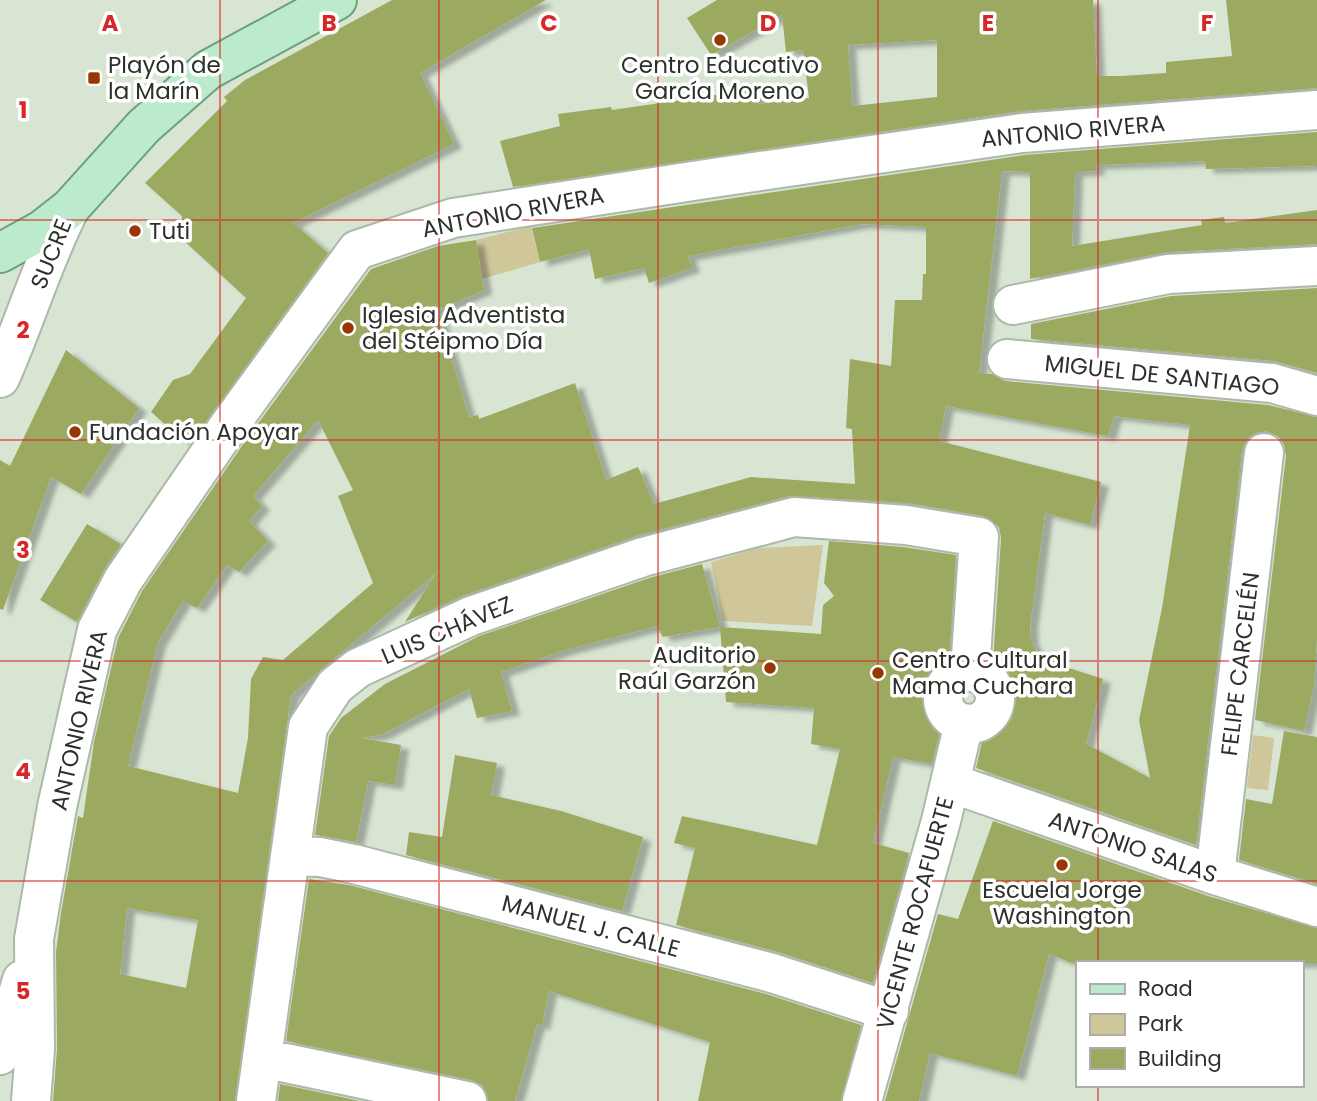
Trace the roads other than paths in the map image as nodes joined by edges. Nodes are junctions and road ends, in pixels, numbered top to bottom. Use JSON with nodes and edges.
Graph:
{"nodes":[{"id":1,"x":337,"y":0,"type":"edge"},
{"id":2,"x":1317,"y":110,"type":"edge"},
{"id":3,"x":70,"y":208,"type":"junction"},
{"id":4,"x":0,"y":253,"type":"edge"},
{"id":5,"x":1317,"y":266,"type":"edge"},
{"id":6,"x":1013,"y":305,"type":"dead end"},
{"id":7,"x":1007,"y":359,"type":"dead end"},
{"id":8,"x":0,"y":378,"type":"edge"},
{"id":9,"x":1317,"y":396,"type":"edge"},
{"id":10,"x":1264,"y":453,"type":"dead end"},
{"id":11,"x":979,"y":537,"type":"joint"},
{"id":12,"x":951,"y":783,"type":"junction"},
{"id":13,"x":290,"y":856,"type":"junction"},
{"id":14,"x":1215,"y":876,"type":"junction"},
{"id":15,"x":1317,"y":907,"type":"edge"},
{"id":16,"x":34,"y":939,"type":"junction"},
{"id":17,"x":889,"y":1011,"type":"junction"},
{"id":18,"x":0,"y":1055,"type":"edge"},
{"id":19,"x":262,"y":1058,"type":"junction"},
{"id":20,"x":31,"y":1101,"type":"edge"},
{"id":21,"x":256,"y":1101,"type":"edge"},
{"id":22,"x":467,"y":1101,"type":"edge"},
{"id":23,"x":862,"y":1101,"type":"edge"}],
"edges":[{"from":1,"to":3,"type":"main road"},
{"from":2,"to":16,"type":"street","name":"ANTONIO RIVERA"},
{"from":3,"to":4,"type":"main road"},
{"from":3,"to":8,"type":"street","name":"SUCRE"},
{"from":5,"to":6,"type":"street"},
{"from":7,"to":9,"type":"street","name":"MIGUEL DE SANTIAGO"},
{"from":10,"to":14,"type":"street","name":"FELIPE CARCELÉN"},
{"from":11,"to":12,"type":"street","name":"VICENTE ROCAFUERTE"},
{"from":11,"to":13,"type":"street","name":"LUIS CHÁVEZ"},
{"from":12,"to":14,"type":"street","name":"ANTONIO SALAS"},
{"from":12,"to":17,"type":"street","name":"VICENTE ROCAFUERTE"},
{"from":13,"to":17,"type":"street","name":"MANUEL J. CALLE"},
{"from":13,"to":19,"type":"street","name":"LUIS CHÁVEZ"},
{"from":14,"to":15,"type":"street","name":"ANTONIO SALAS"},
{"from":16,"to":18,"type":"street","name":"ANTONIO RIVERA"},
{"from":16,"to":20,"type":"street","name":"ANTONIO RIVERA"},
{"from":17,"to":23,"type":"street","name":"VICENTE ROCAFUERTE"},
{"from":19,"to":21,"type":"street","name":"LUIS CHÁVEZ"},
{"from":19,"to":22,"type":"street"}]}
